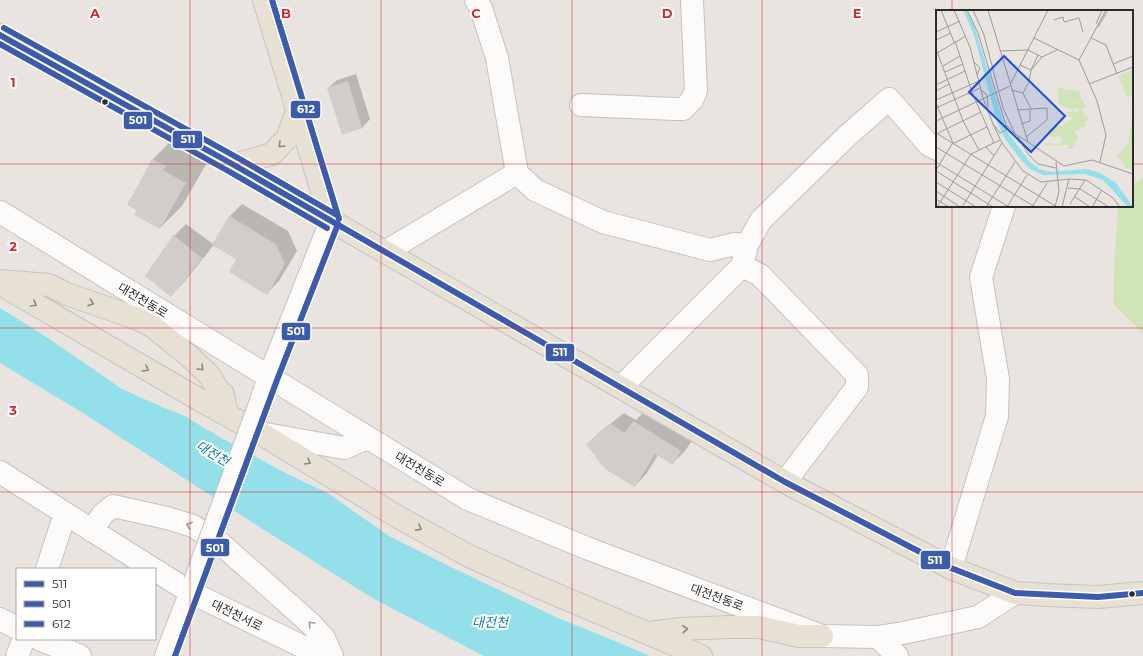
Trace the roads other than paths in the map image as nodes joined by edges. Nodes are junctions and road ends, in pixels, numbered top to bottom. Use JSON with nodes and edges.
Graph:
{"nodes":[{"id":1,"x":264,"y":0,"type":"edge"},
{"id":2,"x":476,"y":0,"type":"edge"},
{"id":3,"x":692,"y":0,"type":"edge"},
{"id":4,"x":0,"y":35,"type":"edge"},
{"id":5,"x":581,"y":105,"type":"dead end"},
{"id":6,"x":297,"y":111,"type":"junction"},
{"id":7,"x":936,"y":148,"type":"edge"},
{"id":8,"x":234,"y":165,"type":"junction"},
{"id":9,"x":517,"y":173,"type":"junction"},
{"id":10,"x":1004,"y":207,"type":"edge"},
{"id":11,"x":0,"y":212,"type":"edge"},
{"id":12,"x":331,"y":221,"type":"junction"},
{"id":13,"x":747,"y":245,"type":"junction"},
{"id":14,"x":385,"y":252,"type":"junction"},
{"id":15,"x":742,"y":266,"type":"junction"},
{"id":16,"x":0,"y":281,"type":"edge"},
{"id":17,"x":0,"y":284,"type":"edge"},
{"id":18,"x":157,"y":318,"type":"junction"},
{"id":19,"x":269,"y":377,"type":"junction"},
{"id":20,"x":621,"y":388,"type":"junction"},
{"id":21,"x":227,"y":415,"type":"junction"},
{"id":22,"x":260,"y":433,"type":"junction"},
{"id":23,"x":368,"y":438,"type":"junction"},
{"id":24,"x":0,"y":472,"type":"edge"},
{"id":25,"x":786,"y":482,"type":"junction"},
{"id":26,"x":65,"y":514,"type":"junction"},
{"id":27,"x":92,"y":531,"type":"junction"},
{"id":28,"x":47,"y":568,"type":"edge"},
{"id":29,"x":151,"y":568,"type":"edge"},
{"id":30,"x":951,"y":568,"type":"junction"},
{"id":31,"x":156,"y":571,"type":"edge"},
{"id":32,"x":192,"y":587,"type":"junction"},
{"id":33,"x":1015,"y":593,"type":"junction"},
{"id":34,"x":1143,"y":593,"type":"edge"},
{"id":35,"x":0,"y":619,"type":"edge"},
{"id":36,"x":16,"y":627,"type":"edge"},
{"id":37,"x":646,"y":633,"type":"junction"},
{"id":38,"x":822,"y":636,"type":"junction"},
{"id":39,"x":878,"y":637,"type":"junction"},
{"id":40,"x":24,"y":640,"type":"edge"},
{"id":41,"x":41,"y":640,"type":"edge"},
{"id":42,"x":17,"y":656,"type":"edge"},
{"id":43,"x":80,"y":656,"type":"edge"},
{"id":44,"x":166,"y":656,"type":"edge"},
{"id":45,"x":322,"y":656,"type":"edge"},
{"id":46,"x":332,"y":656,"type":"edge"},
{"id":47,"x":701,"y":656,"type":"edge"},
{"id":48,"x":897,"y":656,"type":"edge"}],
"edges":[{"from":1,"to":6,"type":"main road"},
{"from":2,"to":9,"type":"street"},
{"from":3,"to":5,"type":"street"},
{"from":4,"to":8,"type":"main road"},
{"from":6,"to":8,"type":"main road","one_way":true},
{"from":6,"to":12,"type":"main road"},
{"from":7,"to":13,"type":"street"},
{"from":8,"to":12,"type":"main road"},
{"from":9,"to":13,"type":"street"},
{"from":9,"to":14,"type":"street"},
{"from":10,"to":30,"type":"street"},
{"from":11,"to":18,"type":"street","name":"대전천동로"},
{"from":12,"to":14,"type":"main road"},
{"from":12,"to":19,"type":"street"},
{"from":13,"to":15,"type":"street"},
{"from":14,"to":20,"type":"main road"},
{"from":15,"to":20,"type":"street"},
{"from":15,"to":25,"type":"street"},
{"from":16,"to":18,"type":"main road","one_way":true},
{"from":17,"to":21,"type":"main road","one_way":true},
{"from":18,"to":19,"type":"street","name":"대전천동로"},
{"from":18,"to":21,"type":"main road","one_way":true},
{"from":19,"to":23,"type":"street","name":"대전천동로"},
{"from":19,"to":32,"type":"street","bridge":true},
{"from":20,"to":25,"type":"main road"},
{"from":21,"to":22,"type":"main road"},
{"from":22,"to":23,"type":"street"},
{"from":22,"to":37,"type":"main road","one_way":true},
{"from":23,"to":38,"type":"street","name":"대전천동로"},
{"from":24,"to":26,"type":"street","name":"대전천서로"},
{"from":25,"to":30,"type":"main road"},
{"from":26,"to":27,"type":"street","name":"대전천서로"},
{"from":26,"to":28,"type":"street"},
{"from":27,"to":29,"type":"street","name":"대전천서로"},
{"from":46,"to":27,"type":"street","one_way":true},
{"from":30,"to":33,"type":"main road"},
{"from":31,"to":32,"type":"street","name":"대전천서로"},
{"from":32,"to":44,"type":"street"},
{"from":32,"to":45,"type":"street","name":"대전천서로"},
{"from":33,"to":34,"type":"main road"},
{"from":33,"to":39,"type":"street","name":"대전천동로"},
{"from":35,"to":36,"type":"street"},
{"from":37,"to":38,"type":"main road","one_way":true},
{"from":37,"to":47,"type":"main road"},
{"from":38,"to":39,"type":"street","name":"대전천동로"},
{"from":39,"to":48,"type":"street"},
{"from":40,"to":42,"type":"street"},
{"from":41,"to":43,"type":"street"}]}
